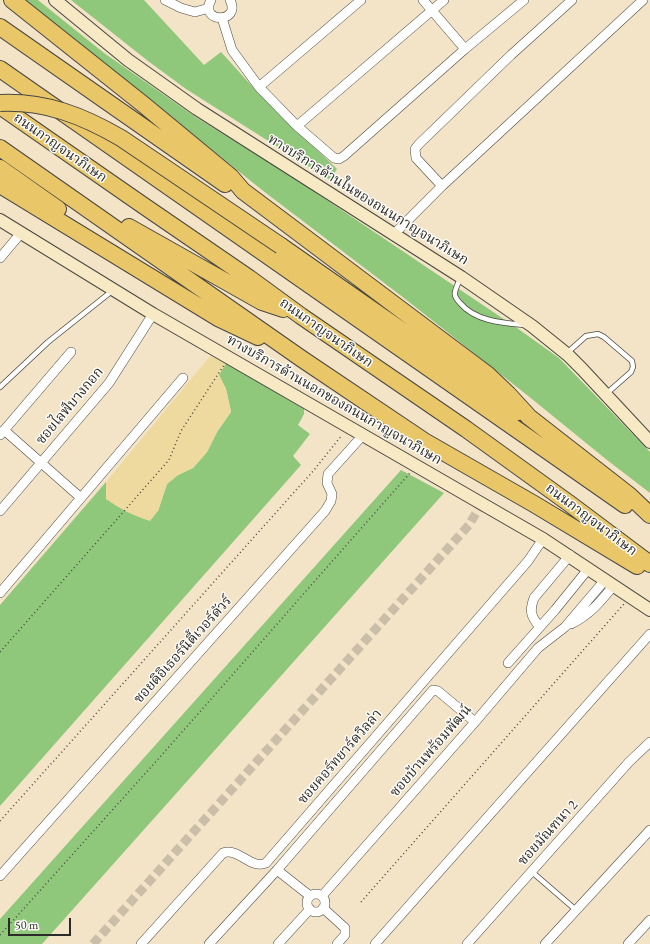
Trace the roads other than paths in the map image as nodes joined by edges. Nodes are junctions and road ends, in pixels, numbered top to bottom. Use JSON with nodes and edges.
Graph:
{"nodes":[{"id":1,"x":12,"y":0,"type":"edge"},
{"id":2,"x":56,"y":0,"type":"edge"},
{"id":3,"x":165,"y":0,"type":"edge"},
{"id":4,"x":361,"y":0,"type":"edge"},
{"id":5,"x":423,"y":0,"type":"edge"},
{"id":6,"x":444,"y":0,"type":"edge"},
{"id":7,"x":524,"y":0,"type":"edge"},
{"id":8,"x":572,"y":0,"type":"edge"},
{"id":9,"x":643,"y":0,"type":"edge"},
{"id":10,"x":233,"y":1,"type":"edge"},
{"id":11,"x":210,"y":4,"type":"edge"},
{"id":12,"x":432,"y":11,"type":"junction"},
{"id":13,"x":222,"y":18,"type":"junction"},
{"id":14,"x":0,"y":27,"type":"edge"},
{"id":15,"x":465,"y":49,"type":"junction"},
{"id":16,"x":0,"y":69,"type":"edge"},
{"id":17,"x":259,"y":87,"type":"junction"},
{"id":18,"x":0,"y":103,"type":"edge"},
{"id":19,"x":0,"y":106,"type":"edge"},
{"id":20,"x":298,"y":126,"type":"junction"},
{"id":21,"x":0,"y":148,"type":"edge"},
{"id":22,"x":0,"y":168,"type":"edge"},
{"id":23,"x":0,"y":185,"type":"edge"},
{"id":24,"x":442,"y":186,"type":"junction"},
{"id":25,"x":242,"y":191,"type":"junction"},
{"id":26,"x":78,"y":202,"type":"junction"},
{"id":27,"x":0,"y":220,"type":"edge"},
{"id":28,"x":21,"y":233,"type":"junction"},
{"id":29,"x":394,"y":234,"type":"junction"},
{"id":30,"x":109,"y":251,"type":"junction"},
{"id":31,"x":0,"y":258,"type":"edge"},
{"id":32,"x":461,"y":276,"type":"junction"},
{"id":33,"x":114,"y":290,"type":"junction"},
{"id":34,"x":153,"y":314,"type":"junction"},
{"id":35,"x":301,"y":316,"type":"junction"},
{"id":36,"x":532,"y":326,"type":"junction"},
{"id":37,"x":71,"y":352,"type":"dead end"},
{"id":38,"x":566,"y":354,"type":"junction"},
{"id":39,"x":302,"y":359,"type":"junction"},
{"id":40,"x":183,"y":378,"type":"dead end"},
{"id":41,"x":0,"y":387,"type":"edge"},
{"id":42,"x":606,"y":394,"type":"junction"},
{"id":43,"x":529,"y":417,"type":"junction"},
{"id":44,"x":2,"y":432,"type":"edge"},
{"id":45,"x":363,"y":435,"type":"junction"},
{"id":46,"x":650,"y":442,"type":"edge"},
{"id":47,"x":41,"y":462,"type":"junction"},
{"id":48,"x":81,"y":498,"type":"junction"},
{"id":49,"x":0,"y":511,"type":"edge"},
{"id":50,"x":650,"y":515,"type":"edge"},
{"id":51,"x":650,"y":522,"type":"edge"},
{"id":52,"x":543,"y":539,"type":"junction"},
{"id":53,"x":570,"y":556,"type":"junction"},
{"id":54,"x":650,"y":564,"type":"edge"},
{"id":55,"x":589,"y":568,"type":"junction"},
{"id":56,"x":650,"y":573,"type":"edge"},
{"id":57,"x":610,"y":582,"type":"junction"},
{"id":58,"x":0,"y":593,"type":"edge"},
{"id":59,"x":650,"y":610,"type":"edge"},
{"id":60,"x":540,"y":627,"type":"junction"},
{"id":61,"x":650,"y":635,"type":"edge"},
{"id":62,"x":508,"y":663,"type":"dead end"},
{"id":63,"x":475,"y":722,"type":"junction"},
{"id":64,"x":650,"y":742,"type":"edge"},
{"id":65,"x":650,"y":830,"type":"edge"},
{"id":66,"x":277,"y":870,"type":"junction"},
{"id":67,"x":532,"y":872,"type":"junction"},
{"id":68,"x":0,"y":876,"type":"edge"},
{"id":69,"x":310,"y":896,"type":"junction"},
{"id":70,"x":322,"y":896,"type":"junction"},
{"id":71,"x":323,"y":908,"type":"junction"},
{"id":72,"x":310,"y":909,"type":"junction"},
{"id":73,"x":576,"y":910,"type":"junction"},
{"id":74,"x":650,"y":920,"type":"edge"},
{"id":75,"x":141,"y":944,"type":"edge"},
{"id":76,"x":209,"y":944,"type":"edge"},
{"id":77,"x":278,"y":944,"type":"edge"},
{"id":78,"x":337,"y":944,"type":"edge"},
{"id":79,"x":375,"y":944,"type":"edge"},
{"id":80,"x":467,"y":944,"type":"edge"},
{"id":81,"x":545,"y":944,"type":"edge"},
{"id":82,"x":628,"y":944,"type":"edge"}],
"edges":[{"from":1,"to":25,"type":"highway"},
{"from":2,"to":29,"type":"main road","name":"ทางบริการด้านในของถนนกาญจนาภิเษก"},
{"from":3,"to":11,"type":"street"},
{"from":4,"to":17,"type":"street"},
{"from":5,"to":12,"type":"street"},
{"from":6,"to":12,"type":"street"},
{"from":7,"to":15,"type":"street"},
{"from":8,"to":24,"type":"street"},
{"from":9,"to":24,"type":"street"},
{"from":10,"to":13,"type":"street"},
{"from":11,"to":13,"type":"street"},
{"from":12,"to":15,"type":"street"},
{"from":12,"to":20,"type":"street"},
{"from":13,"to":17,"type":"street"},
{"from":14,"to":25,"type":"highway"},
{"from":15,"to":20,"type":"street"},
{"from":16,"to":51,"type":"highway"},
{"from":17,"to":20,"type":"street"},
{"from":18,"to":43,"type":"highway","bridge":true},
{"from":19,"to":35,"type":"highway","name":"ถนนกาญจนาภิเษก"},
{"from":21,"to":26,"type":"highway"},
{"from":22,"to":30,"type":"highway"},
{"from":23,"to":30,"type":"highway"},
{"from":24,"to":29,"type":"street"},
{"from":25,"to":43,"type":"highway"},
{"from":26,"to":35,"type":"highway"},
{"from":26,"to":39,"type":"highway"},
{"from":27,"to":28,"type":"main road","name":"ทางบริการด้านนอกของถนนกาญจนาภิเษก"},
{"from":28,"to":31,"type":"street"},
{"from":28,"to":33,"type":"main road","name":"ทางบริการด้านนอกของถนนกาญจนาภิเษก"},
{"from":29,"to":32,"type":"main road","name":"ทางบริการด้านในของถนนกาญจนาภิเษก"},
{"from":30,"to":39,"type":"highway"},
{"from":32,"to":36,"type":"main road","name":"ทางบริการด้านในของถนนกาญจนาภิเษก"},
{"from":32,"to":36,"type":"lane"},
{"from":33,"to":34,"type":"main road","name":"ทางบริการด้านนอกของถนนกาญจนาภิเษก"},
{"from":33,"to":41,"type":"lane"},
{"from":34,"to":45,"type":"main road","name":"ทางบริการด้านนอกของถนนกาญจนาภิเษก"},
{"from":34,"to":47,"type":"street","name":"ซอยไลฟ์บางกอก"},
{"from":35,"to":54,"type":"highway","name":"ถนนกาญจนาภิเษก"},
{"from":36,"to":38,"type":"main road","name":"ทางบริการด้านในของถนนกาญจนาภิเษก"},
{"from":37,"to":44,"type":"street"},
{"from":38,"to":42,"type":"main road","name":"ทางบริการด้านในของถนนกาญจนาภิเษก"},
{"from":38,"to":42,"type":"lane"},
{"from":39,"to":56,"type":"highway"},
{"from":40,"to":48,"type":"street"},
{"from":42,"to":46,"type":"main road","name":"ทางบริการด้านในของถนนกาญจนาภิเษก"},
{"from":43,"to":50,"type":"highway"},
{"from":44,"to":47,"type":"street"},
{"from":45,"to":52,"type":"main road","name":"ทางบริการด้านนอกของถนนกาญจนาภิเษก"},
{"from":45,"to":68,"type":"street","name":"ซอยดิอิเธอร์นิตี้เวอร์ดัวร์"},
{"from":47,"to":48,"type":"street"},
{"from":47,"to":49,"type":"street","name":"ซอยไลฟ์บางกอก"},
{"from":48,"to":58,"type":"street"},
{"from":52,"to":53,"type":"main road","name":"ทางบริการด้านนอกของถนนกาญจนาภิเษก"},
{"from":52,"to":75,"type":"street","name":"ซอยคอร์ทยาร์ดวิลล่า"},
{"from":53,"to":55,"type":"main road","name":"ทางบริการด้านนอกของถนนกาญจนาภิเษก"},
{"from":53,"to":60,"type":"street"},
{"from":55,"to":57,"type":"main road","name":"ทางบริการด้านนอกของถนนกาญจนาภิเษก"},
{"from":55,"to":60,"type":"street"},
{"from":57,"to":59,"type":"main road","name":"ทางบริการด้านนอกของถนนกาญจนาภิเษก"},
{"from":57,"to":63,"type":"street","name":"ซอยบ้านพร้อมพัฒน์"},
{"from":60,"to":62,"type":"street"},
{"from":61,"to":79,"type":"street"},
{"from":63,"to":66,"type":"street"},
{"from":63,"to":70,"type":"street","name":"ซอยบ้านพร้อมพัฒน์"},
{"from":64,"to":67,"type":"street","name":"ซอยมัณฑนา 2"},
{"from":65,"to":73,"type":"street"},
{"from":66,"to":69,"type":"street"},
{"from":66,"to":76,"type":"street"},
{"from":67,"to":73,"type":"lane"},
{"from":67,"to":80,"type":"street","name":"ซอยมัณฑนา 2"},
{"from":69,"to":70,"type":"street"},
{"from":69,"to":72,"type":"street"},
{"from":70,"to":71,"type":"street"},
{"from":71,"to":72,"type":"street"},
{"from":71,"to":78,"type":"street"},
{"from":72,"to":77,"type":"street"},
{"from":73,"to":81,"type":"street"},
{"from":74,"to":82,"type":"street"}]}
